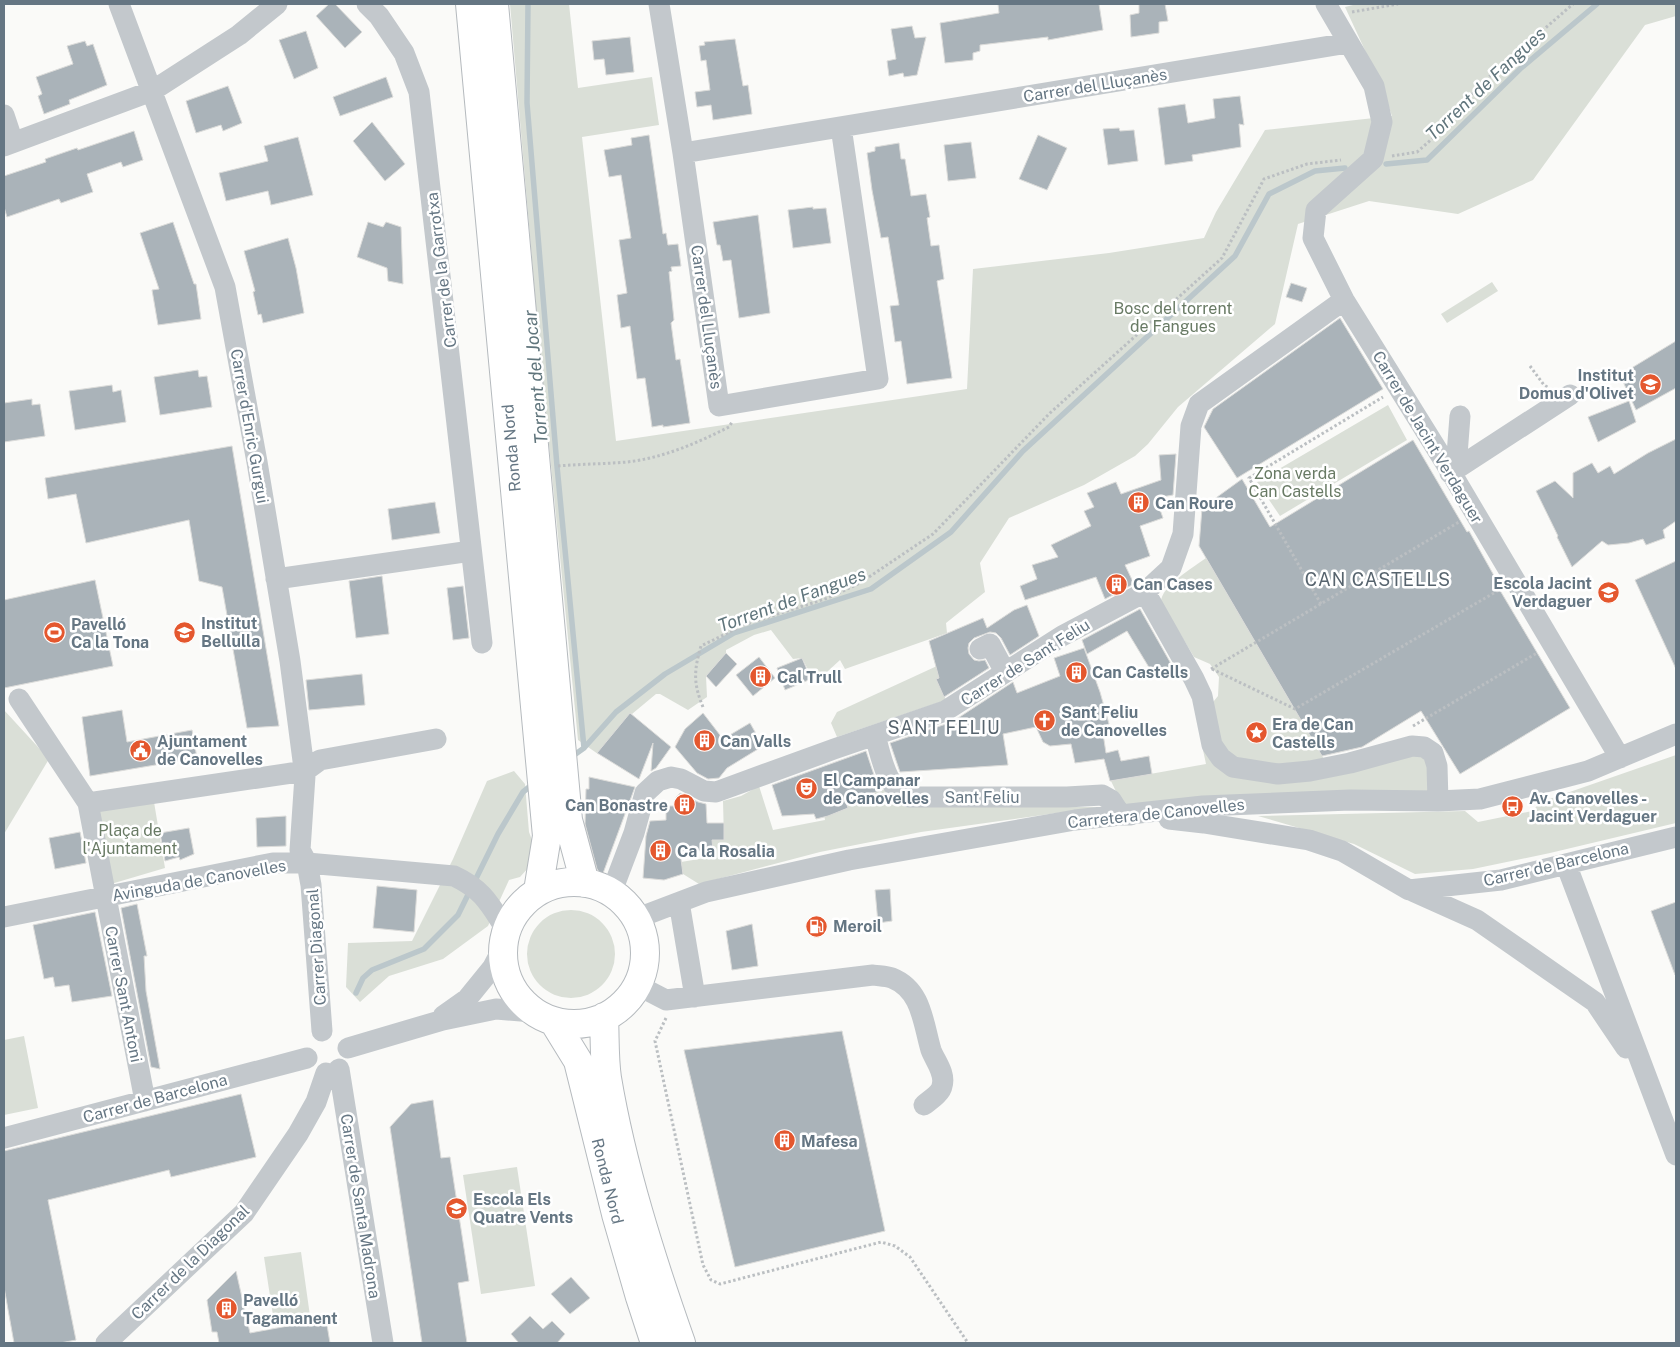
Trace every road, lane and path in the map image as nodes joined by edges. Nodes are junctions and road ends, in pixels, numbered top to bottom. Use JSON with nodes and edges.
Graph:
{"nodes":[{"id":1,"x":119,"y":4,"type":"edge"},
{"id":2,"x":277,"y":4,"type":"edge"},
{"id":3,"x":367,"y":4,"type":"edge"},
{"id":4,"x":470,"y":4,"type":"edge"},
{"id":5,"x":494,"y":4,"type":"edge"},
{"id":6,"x":659,"y":4,"type":"edge"},
{"id":7,"x":1398,"y":4,"type":"edge"},
{"id":8,"x":1573,"y":4,"type":"edge"},
{"id":9,"x":1329,"y":10,"type":"edge"},
{"id":10,"x":1348,"y":43,"type":"junction"},
{"id":11,"x":152,"y":91,"type":"junction"},
{"id":12,"x":4,"y":115,"type":"edge"},
{"id":13,"x":841,"y":127,"type":"junction"},
{"id":14,"x":9,"y":144,"type":"edge"},
{"id":15,"x":683,"y":153,"type":"junction"},
{"id":16,"x":1373,"y":159,"type":"junction"},
{"id":17,"x":1344,"y":300,"type":"junction"},
{"id":18,"x":1389,"y":394,"type":"dead end"},
{"id":19,"x":1570,"y":395,"type":"dead end"},
{"id":20,"x":742,"y":402,"type":"junction"},
{"id":21,"x":1460,"y":416,"type":"dead end"},
{"id":22,"x":536,"y":468,"type":"junction"},
{"id":23,"x":1448,"y":469,"type":"junction"},
{"id":24,"x":1474,"y":512,"type":"junction"},
{"id":25,"x":471,"y":551,"type":"junction"},
{"id":26,"x":276,"y":578,"type":"junction"},
{"id":27,"x":1515,"y":581,"type":"junction"},
{"id":28,"x":1145,"y":592,"type":"junction"},
{"id":29,"x":1320,"y":604,"type":"junction"},
{"id":30,"x":482,"y":643,"type":"dead end"},
{"id":31,"x":1552,"y":644,"type":"junction"},
{"id":32,"x":980,"y":649,"type":"dead end"},
{"id":33,"x":1005,"y":672,"type":"junction"},
{"id":34,"x":1203,"y":681,"type":"junction"},
{"id":35,"x":19,"y":699,"type":"dead end"},
{"id":36,"x":703,"y":706,"type":"dead end"},
{"id":37,"x":1409,"y":728,"type":"dead end"},
{"id":38,"x":1676,"y":734,"type":"edge"},
{"id":39,"x":875,"y":736,"type":"junction"},
{"id":40,"x":436,"y":739,"type":"dead end"},
{"id":41,"x":1620,"y":758,"type":"junction"},
{"id":42,"x":305,"y":771,"type":"junction"},
{"id":43,"x":548,"y":771,"type":"junction"},
{"id":44,"x":1438,"y":802,"type":"junction"},
{"id":45,"x":88,"y":803,"type":"junction"},
{"id":46,"x":1120,"y":814,"type":"junction"},
{"id":47,"x":1676,"y":836,"type":"edge"},
{"id":48,"x":307,"y":863,"type":"junction"},
{"id":49,"x":1566,"y":864,"type":"junction"},
{"id":50,"x":585,"y":883,"type":"junction"},
{"id":51,"x":1409,"y":890,"type":"junction"},
{"id":52,"x":612,"y":891,"type":"junction"},
{"id":53,"x":538,"y":892,"type":"junction"},
{"id":54,"x":106,"y":896,"type":"junction"},
{"id":55,"x":679,"y":902,"type":"junction"},
{"id":56,"x":4,"y":916,"type":"edge"},
{"id":57,"x":635,"y":918,"type":"junction"},
{"id":58,"x":505,"y":940,"type":"junction"},
{"id":59,"x":637,"y":985,"type":"junction"},
{"id":60,"x":695,"y":997,"type":"junction"},
{"id":61,"x":674,"y":999,"type":"junction"},
{"id":62,"x":544,"y":1017,"type":"junction"},
{"id":63,"x":604,"y":1017,"type":"junction"},
{"id":64,"x":432,"y":1023,"type":"junction"},
{"id":65,"x":322,"y":1031,"type":"junction"},
{"id":66,"x":348,"y":1048,"type":"junction"},
{"id":67,"x":306,"y":1058,"type":"junction"},
{"id":68,"x":332,"y":1071,"type":"junction"},
{"id":69,"x":1645,"y":1075,"type":"junction"},
{"id":70,"x":144,"y":1101,"type":"junction"},
{"id":71,"x":924,"y":1105,"type":"dead end"},
{"id":72,"x":4,"y":1138,"type":"edge"},
{"id":73,"x":1676,"y":1155,"type":"edge"},
{"id":74,"x":106,"y":1343,"type":"edge"},
{"id":75,"x":383,"y":1343,"type":"edge"},
{"id":76,"x":656,"y":1343,"type":"edge"},
{"id":77,"x":681,"y":1343,"type":"edge"},
{"id":78,"x":968,"y":1343,"type":"edge"}],
"edges":[{"from":1,"to":11,"type":"street","name":"Carrer d'Enric Gurgui"},
{"from":2,"to":11,"type":"street"},
{"from":3,"to":25,"type":"street","name":"Carrer de la Garrotxa"},
{"from":4,"to":43,"type":"main road","name":"Ronda Nord"},
{"from":5,"to":22,"type":"main road","name":"Ronda Nord"},
{"from":6,"to":15,"type":"street"},
{"from":7,"to":9,"type":"path"},
{"from":8,"to":16,"type":"path"},
{"from":9,"to":10,"type":"street"},
{"from":10,"to":13,"type":"street","name":"Carrer del Lluçanès"},
{"from":10,"to":16,"type":"street"},
{"from":11,"to":14,"type":"street"},
{"from":11,"to":26,"type":"street","name":"Carrer d'Enric Gurgui"},
{"from":12,"to":14,"type":"street"},
{"from":13,"to":15,"type":"street","name":"Carrer del Lluçanès"},
{"from":13,"to":20,"type":"street","name":"Carrer del Lluçanès"},
{"from":15,"to":20,"type":"street","name":"Carrer del Lluçanès"},
{"from":16,"to":17,"type":"street","name":"Carrer de Jacint Verdaguer"},
{"from":16,"to":36,"type":"path"},
{"from":17,"to":23,"type":"street","name":"Carrer de Jacint Verdaguer"},
{"from":17,"to":28,"type":"street","name":"Carrer de Sant Feliu"},
{"from":18,"to":29,"type":"path"},
{"from":19,"to":23,"type":"street"},
{"from":20,"to":22,"type":"path"},
{"from":21,"to":23,"type":"street"},
{"from":22,"to":43,"type":"main road","name":"Ronda Nord"},
{"from":23,"to":24,"type":"street","name":"Carrer de Jacint Verdaguer"},
{"from":24,"to":27,"type":"street","name":"Carrer de Jacint Verdaguer"},
{"from":24,"to":29,"type":"path"},
{"from":25,"to":26,"type":"street"},
{"from":25,"to":30,"type":"street","name":"Carrer de la Garrotxa"},
{"from":26,"to":42,"type":"street","name":"Carrer d'Enric Gurgui"},
{"from":27,"to":31,"type":"street","name":"Carrer de Jacint Verdaguer"},
{"from":27,"to":34,"type":"path"},
{"from":28,"to":33,"type":"street","name":"Carrer de Sant Feliu"},
{"from":28,"to":34,"type":"street"},
{"from":29,"to":34,"type":"path"},
{"from":31,"to":37,"type":"path"},
{"from":31,"to":41,"type":"street","name":"Carrer de Jacint Verdaguer"},
{"from":32,"to":33,"type":"street"},
{"from":33,"to":39,"type":"street","name":"Carrer de Sant Feliu"},
{"from":34,"to":44,"type":"street"},
{"from":35,"to":45,"type":"street","name":"Carrer Sant Antoni"},
{"from":38,"to":41,"type":"street","name":"Carretera de Canovelles"},
{"from":39,"to":46,"type":"street","name":"Sant Feliu"},
{"from":39,"to":52,"type":"street","name":"Carrer de Sant Feliu"},
{"from":40,"to":42,"type":"street"},
{"from":41,"to":44,"type":"street","name":"Carretera de Canovelles"},
{"from":42,"to":45,"type":"street"},
{"from":42,"to":48,"type":"street","name":"Carrer d'Enric Gurgui"},
{"from":43,"to":50,"type":"main road","name":"Ronda Nord"},
{"from":43,"to":53,"type":"main road","name":"Ronda Nord"},
{"from":44,"to":46,"type":"street","name":"Carretera de Canovelles"},
{"from":45,"to":54,"type":"street","name":"Carrer Sant Antoni"},
{"from":46,"to":51,"type":"street"},
{"from":46,"to":55,"type":"street","name":"Carretera de Canovelles"},
{"from":47,"to":49,"type":"street","name":"Carrer de Barcelona"},
{"from":48,"to":54,"type":"street","name":"Avinguda de Canovelles"},
{"from":48,"to":58,"type":"street","name":"Avinguda de Canovelles"},
{"from":48,"to":65,"type":"street","name":"Carrer Diagonal"},
{"from":49,"to":51,"type":"street","name":"Carrer de Barcelona"},
{"from":49,"to":69,"type":"street"},
{"from":50,"to":52,"type":"main road"},
{"from":50,"to":53,"type":"main road"},
{"from":51,"to":69,"type":"street"},
{"from":52,"to":57,"type":"main road"},
{"from":53,"to":58,"type":"main road"},
{"from":54,"to":56,"type":"street","name":"Avinguda de Canovelles"},
{"from":54,"to":70,"type":"street","name":"Carrer Sant Antoni"},
{"from":55,"to":57,"type":"street","name":"Carretera de Canovelles"},
{"from":55,"to":60,"type":"street"},
{"from":57,"to":59,"type":"main road"},
{"from":58,"to":62,"type":"main road"},
{"from":58,"to":64,"type":"street"},
{"from":59,"to":61,"type":"street"},
{"from":59,"to":63,"type":"main road"},
{"from":60,"to":61,"type":"street"},
{"from":60,"to":71,"type":"street"},
{"from":61,"to":78,"type":"path"},
{"from":62,"to":63,"type":"main road"},
{"from":62,"to":64,"type":"street"},
{"from":62,"to":76,"type":"main road","name":"Ronda Nord"},
{"from":63,"to":77,"type":"main road","name":"Ronda Nord"},
{"from":64,"to":66,"type":"street"},
{"from":65,"to":66,"type":"street"},
{"from":65,"to":67,"type":"street"},
{"from":66,"to":68,"type":"street"},
{"from":67,"to":68,"type":"street"},
{"from":67,"to":70,"type":"street","name":"Carrer de Barcelona"},
{"from":68,"to":74,"type":"street","name":"Carrer de la Diagonal"},
{"from":68,"to":75,"type":"street","name":"Carrer de Santa Madrona"},
{"from":69,"to":73,"type":"street"},
{"from":70,"to":72,"type":"street","name":"Carrer de Barcelona"}]}
